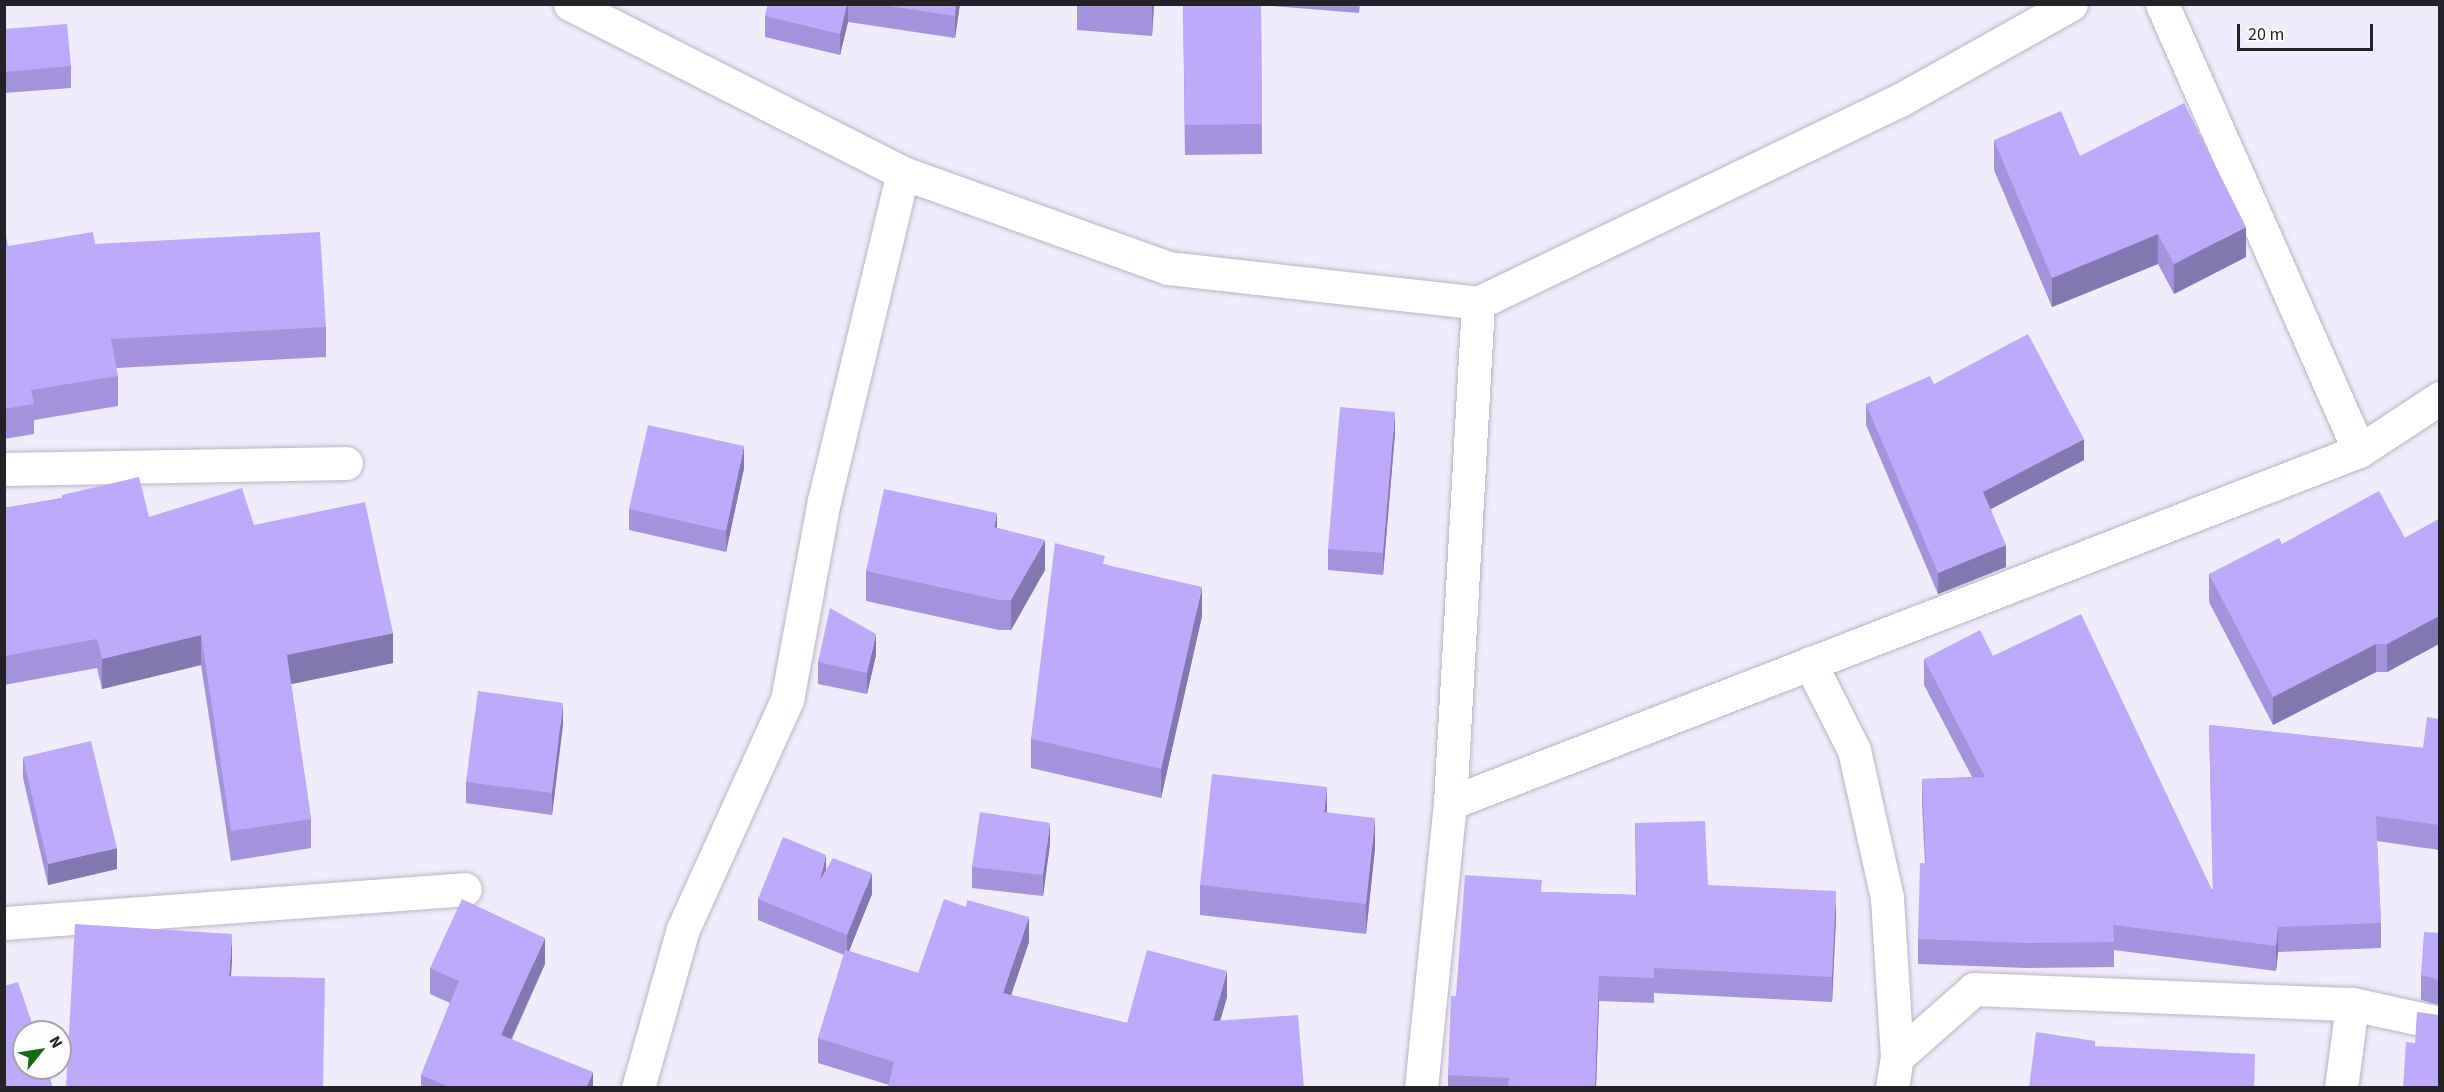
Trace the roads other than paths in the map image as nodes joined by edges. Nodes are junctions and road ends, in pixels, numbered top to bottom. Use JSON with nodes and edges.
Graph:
{"nodes":[{"id":1,"x":570,"y":4,"type":"edge"},
{"id":2,"x":2071,"y":4,"type":"edge"},
{"id":3,"x":2162,"y":4,"type":"edge"},
{"id":4,"x":903,"y":173,"type":"junction"},
{"id":5,"x":1478,"y":303,"type":"junction"},
{"id":6,"x":2439,"y":398,"type":"edge"},
{"id":7,"x":2359,"y":451,"type":"junction"},
{"id":8,"x":346,"y":463,"type":"dead end"},
{"id":9,"x":4,"y":469,"type":"edge"},
{"id":10,"x":1810,"y":663,"type":"junction"},
{"id":11,"x":1450,"y":803,"type":"junction"},
{"id":12,"x":465,"y":889,"type":"dead end"},
{"id":13,"x":4,"y":922,"type":"edge"},
{"id":14,"x":2352,"y":1004,"type":"junction"},
{"id":15,"x":2439,"y":1023,"type":"edge"},
{"id":16,"x":1894,"y":1072,"type":"edge"},
{"id":17,"x":638,"y":1088,"type":"edge"},
{"id":18,"x":1421,"y":1088,"type":"edge"},
{"id":19,"x":2341,"y":1088,"type":"edge"}],
"edges":[{"from":1,"to":4,"type":"street"},
{"from":2,"to":5,"type":"street"},
{"from":3,"to":7,"type":"street"},
{"from":4,"to":5,"type":"street"},
{"from":4,"to":17,"type":"street"},
{"from":5,"to":11,"type":"street"},
{"from":6,"to":7,"type":"street"},
{"from":7,"to":10,"type":"street"},
{"from":8,"to":9,"type":"street"},
{"from":10,"to":11,"type":"street"},
{"from":10,"to":16,"type":"street"},
{"from":11,"to":18,"type":"street"},
{"from":12,"to":13,"type":"street"},
{"from":14,"to":15,"type":"street"},
{"from":14,"to":16,"type":"street"},
{"from":14,"to":19,"type":"street"}]}
